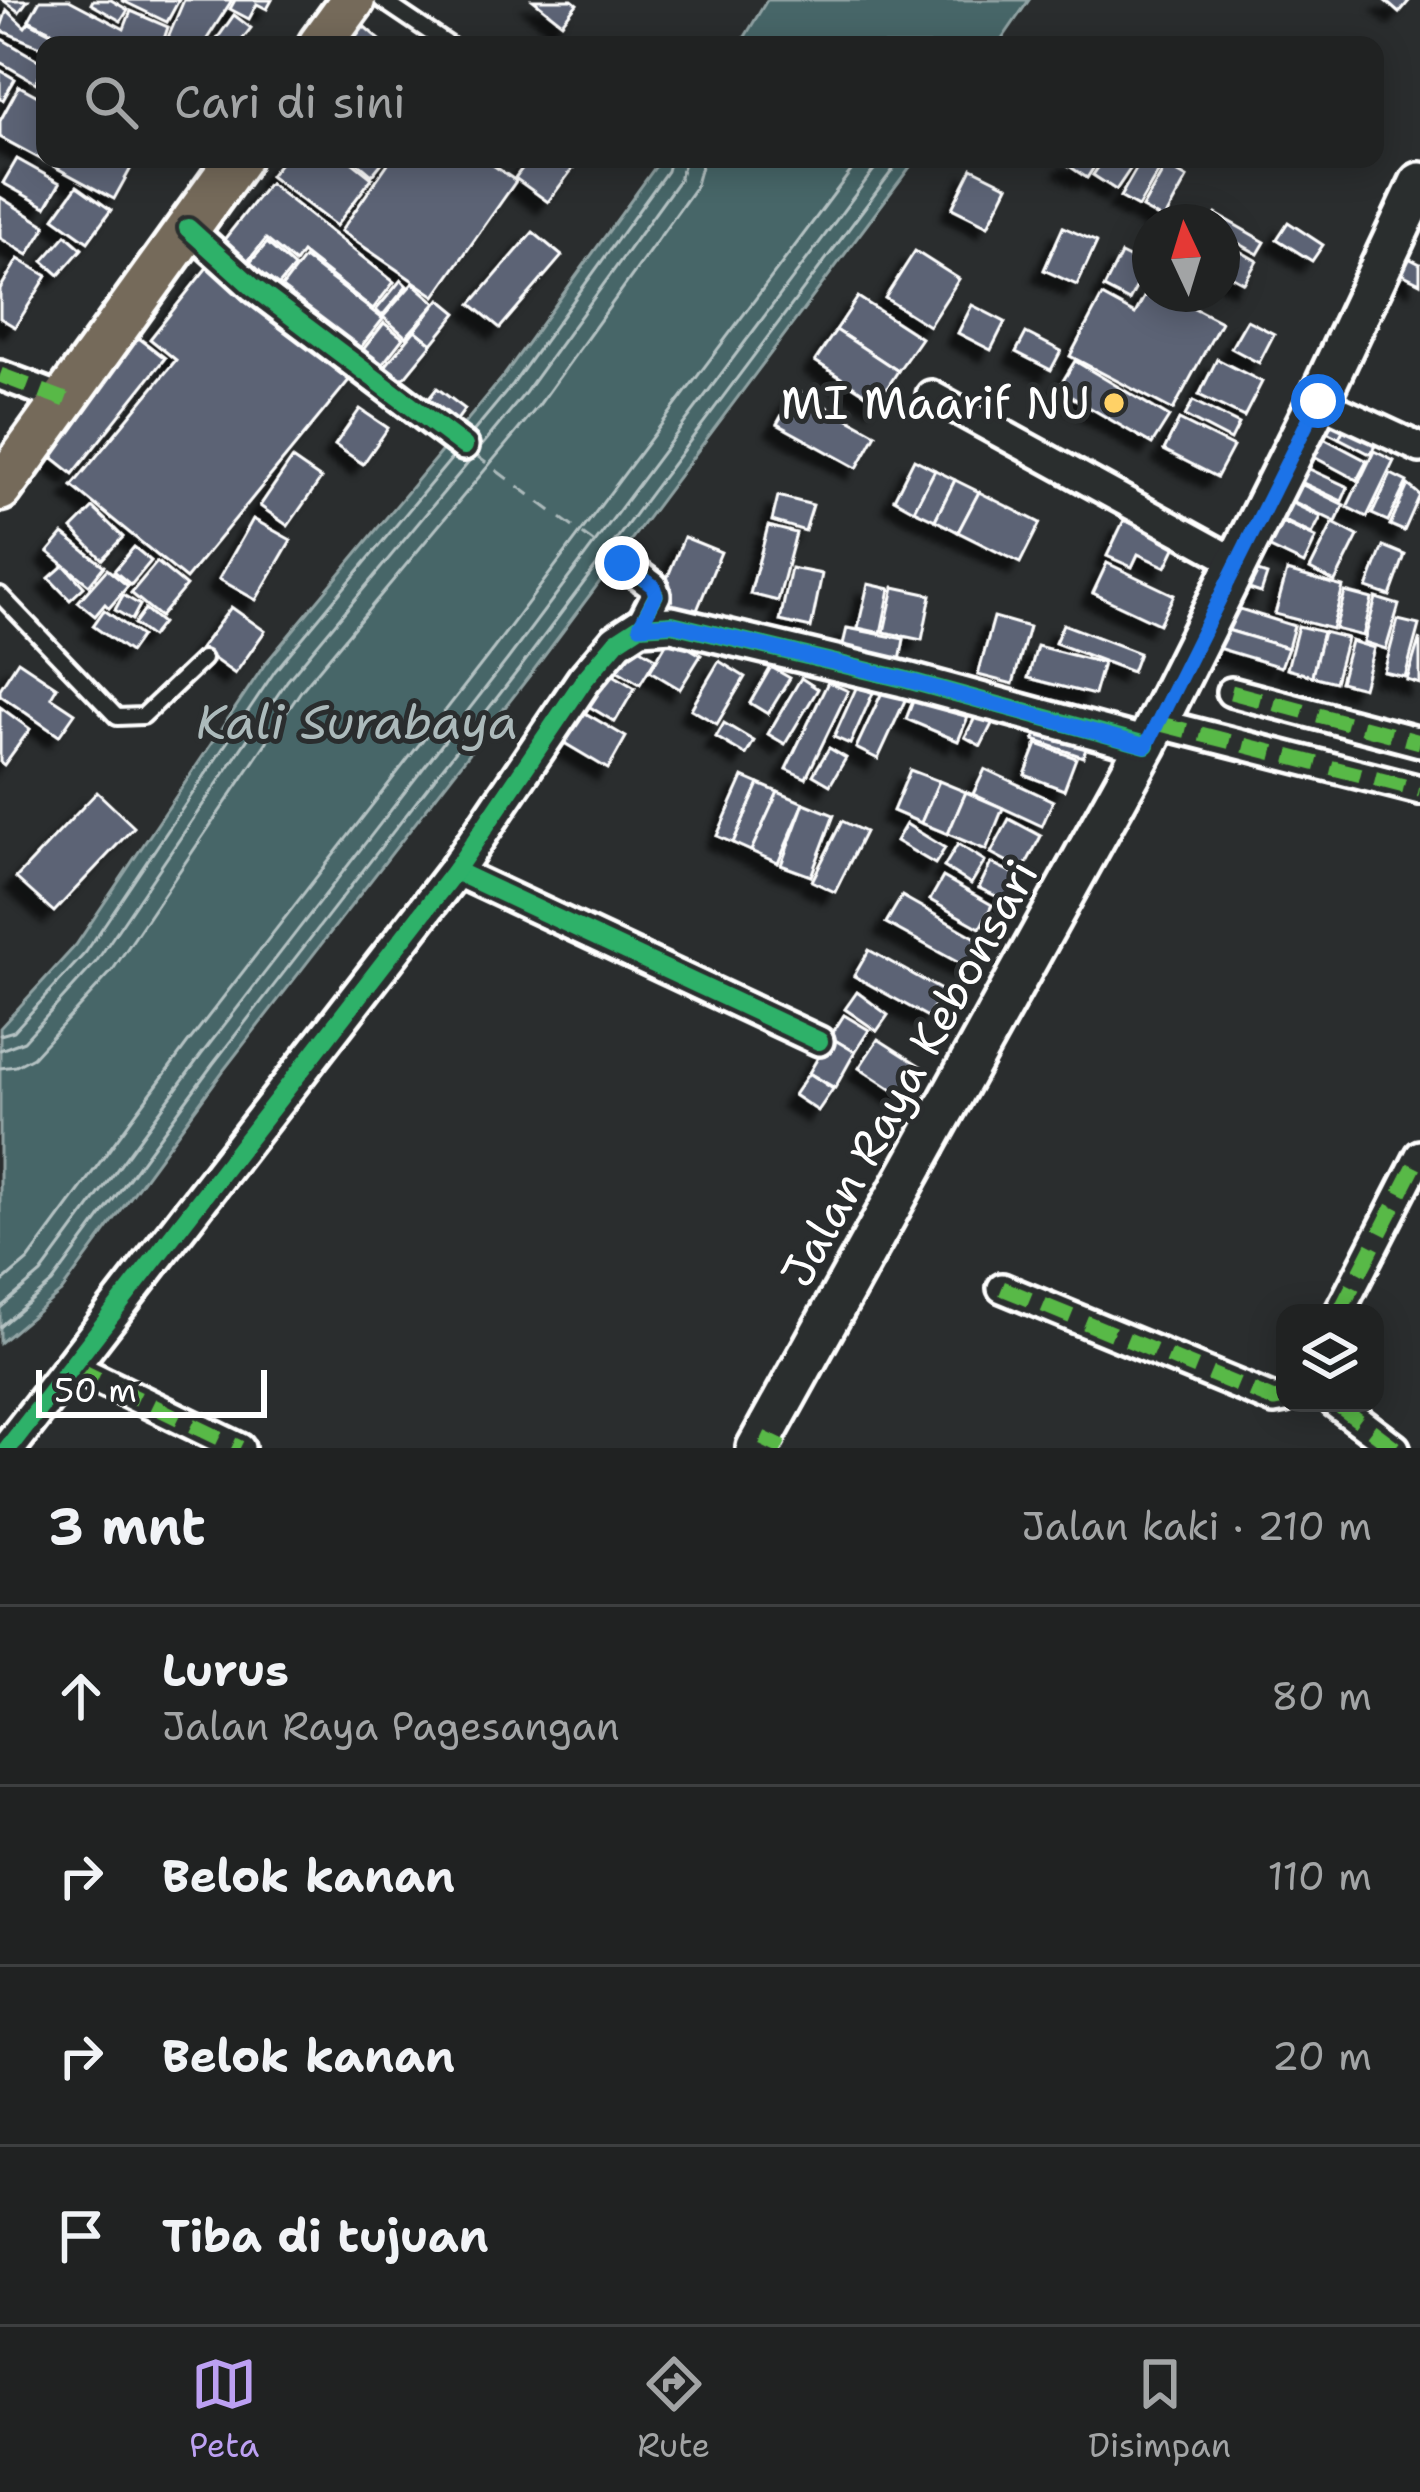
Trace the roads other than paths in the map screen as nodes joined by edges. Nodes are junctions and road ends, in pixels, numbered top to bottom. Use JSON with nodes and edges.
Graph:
{"nodes":[{"id":1,"x":352,"y":0,"type":"edge"},
{"id":2,"x":382,"y":0,"type":"edge"},
{"id":3,"x":326,"y":36,"type":"edge"},
{"id":4,"x":436,"y":36,"type":"edge"},
{"id":5,"x":231,"y":168,"type":"edge"},
{"id":6,"x":1420,"y":183,"type":"edge"},
{"id":7,"x":188,"y":228,"type":"junction"},
{"id":8,"x":0,"y":375,"type":"edge"},
{"id":9,"x":931,"y":395,"type":"dead end"},
{"id":10,"x":66,"y":400,"type":"junction"},
{"id":11,"x":1318,"y":401,"type":"junction"},
{"id":12,"x":464,"y":446,"type":"dead end"},
{"id":13,"x":1420,"y":448,"type":"edge"},
{"id":14,"x":0,"y":489,"type":"edge"},
{"id":15,"x":1238,"y":562,"type":"junction"},
{"id":16,"x":622,"y":563,"type":"dead end"},
{"id":17,"x":0,"y":596,"type":"edge"},
{"id":18,"x":640,"y":626,"type":"junction"},
{"id":19,"x":203,"y":659,"type":"dead end"},
{"id":20,"x":1231,"y":692,"type":"dead end"},
{"id":21,"x":1151,"y":734,"type":"junction"},
{"id":22,"x":1420,"y":742,"type":"edge"},
{"id":23,"x":1420,"y":790,"type":"edge"},
{"id":24,"x":454,"y":871,"type":"junction"},
{"id":25,"x":819,"y":1042,"type":"dead end"},
{"id":26,"x":1420,"y":1155,"type":"edge"},
{"id":27,"x":1002,"y":1288,"type":"dead end"},
{"id":28,"x":1345,"y":1304,"type":"edge"},
{"id":29,"x":71,"y":1366,"type":"junction"},
{"id":30,"x":1276,"y":1400,"type":"edge"},
{"id":31,"x":1347,"y":1412,"type":"edge"},
{"id":32,"x":767,"y":1445,"type":"edge"},
{"id":33,"x":8,"y":1448,"type":"edge"},
{"id":34,"x":240,"y":1448,"type":"edge"},
{"id":35,"x":1395,"y":1448,"type":"edge"}],
"edges":[{"from":1,"to":3,"type":"main road"},
{"from":2,"to":4,"type":"lane"},
{"from":5,"to":7,"type":"main road"},
{"from":6,"to":11,"type":"main road","name":"Jalan Raya Kebonsari"},
{"from":7,"to":10,"type":"main road"},
{"from":7,"to":12,"type":"street"},
{"from":8,"to":10,"type":"street"},
{"from":9,"to":15,"type":"street"},
{"from":10,"to":14,"type":"main road"},
{"from":11,"to":13,"type":"street"},
{"from":11,"to":15,"type":"main road","name":"Jalan Raya Kebonsari"},
{"from":15,"to":21,"type":"main road","name":"Jalan Raya Kebonsari"},
{"from":16,"to":18,"type":"street"},
{"from":17,"to":19,"type":"lane"},
{"from":18,"to":21,"type":"street"},
{"from":18,"to":24,"type":"street"},
{"from":20,"to":22,"type":"street"},
{"from":21,"to":23,"type":"street"},
{"from":21,"to":32,"type":"main road","name":"Jalan Raya Kebonsari"},
{"from":24,"to":25,"type":"street"},
{"from":24,"to":29,"type":"street"},
{"from":26,"to":28,"type":"street"},
{"from":27,"to":30,"type":"street"},
{"from":29,"to":33,"type":"street"},
{"from":29,"to":34,"type":"street"},
{"from":31,"to":35,"type":"street"}]}
